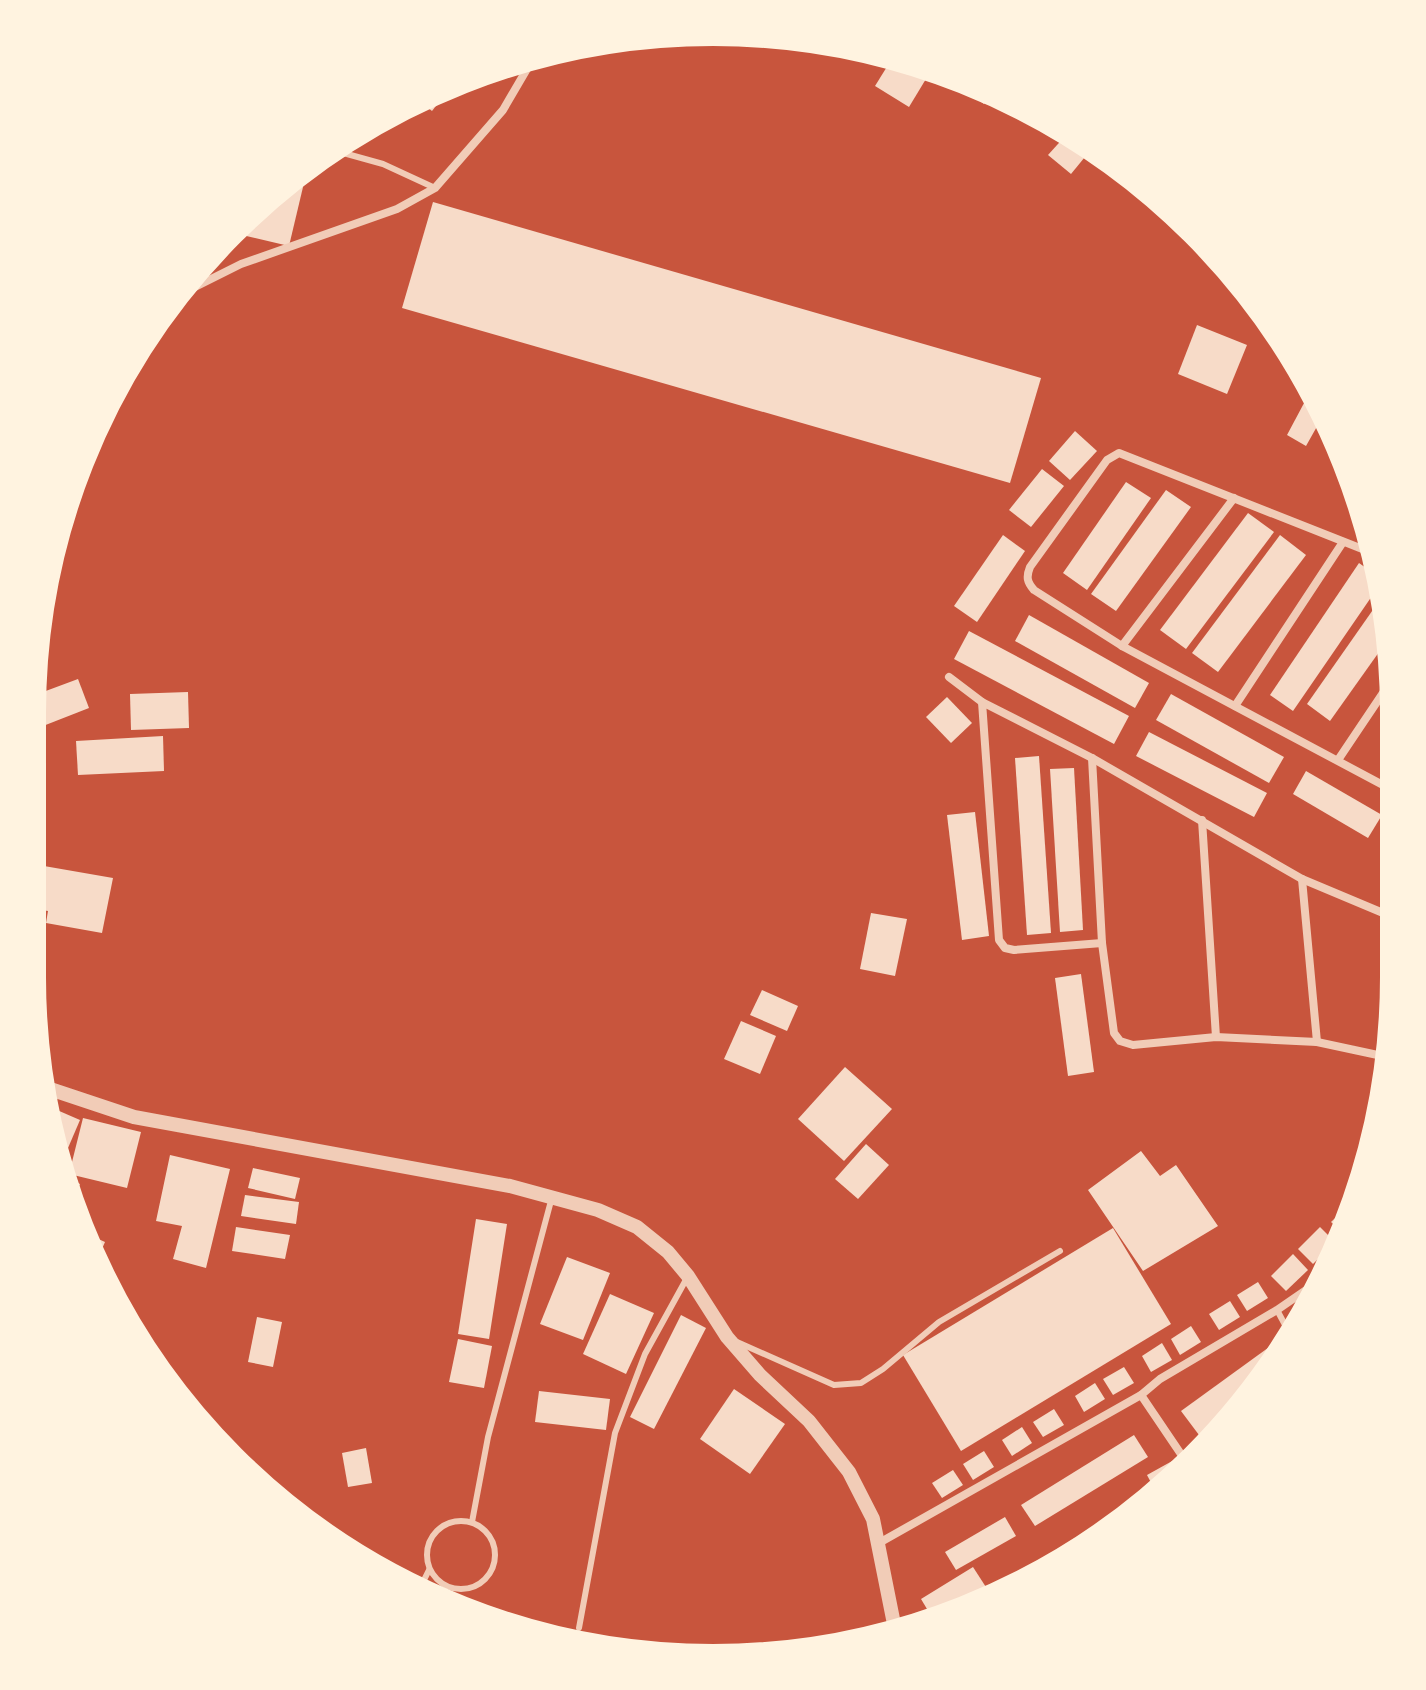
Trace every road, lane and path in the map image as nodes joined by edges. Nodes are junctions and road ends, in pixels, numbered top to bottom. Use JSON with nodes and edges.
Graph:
{"nodes":[{"id":1,"x":526,"y":71,"type":"edge"},
{"id":2,"x":346,"y":154,"type":"edge"},
{"id":3,"x":435,"y":188,"type":"junction"},
{"id":4,"x":200,"y":285,"type":"edge"},
{"id":5,"x":1234,"y":498,"type":"junction"},
{"id":6,"x":1343,"y":542,"type":"junction"},
{"id":7,"x":1361,"y":549,"type":"edge"},
{"id":8,"x":1122,"y":646,"type":"junction"},
{"id":9,"x":949,"y":677,"type":"dead end"},
{"id":10,"x":1382,"y":695,"type":"edge"},
{"id":11,"x":982,"y":702,"type":"junction"},
{"id":12,"x":1235,"y":706,"type":"junction"},
{"id":13,"x":1092,"y":758,"type":"junction"},
{"id":14,"x":1338,"y":760,"type":"junction"},
{"id":15,"x":1382,"y":784,"type":"edge"},
{"id":16,"x":1202,"y":820,"type":"junction"},
{"id":17,"x":1302,"y":879,"type":"junction"},
{"id":18,"x":1382,"y":913,"type":"edge"},
{"id":19,"x":1102,"y":943,"type":"junction"},
{"id":20,"x":1216,"y":1037,"type":"junction"},
{"id":21,"x":1317,"y":1042,"type":"junction"},
{"id":22,"x":1377,"y":1055,"type":"edge"},
{"id":23,"x":54,"y":1090,"type":"edge"},
{"id":24,"x":552,"y":1197,"type":"junction"},
{"id":25,"x":1060,"y":1251,"type":"dead end"},
{"id":26,"x":688,"y":1276,"type":"junction"},
{"id":27,"x":1303,"y":1292,"type":"edge"},
{"id":28,"x":1277,"y":1310,"type":"junction"},
{"id":29,"x":1285,"y":1324,"type":"edge"},
{"id":30,"x":727,"y":1337,"type":"junction"},
{"id":31,"x":1141,"y":1395,"type":"junction"},
{"id":32,"x":1181,"y":1454,"type":"edge"},
{"id":33,"x":472,"y":1522,"type":"junction"},
{"id":34,"x":879,"y":1543,"type":"junction"},
{"id":35,"x":429,"y":1570,"type":"junction"},
{"id":36,"x":424,"y":1580,"type":"edge"},
{"id":37,"x":893,"y":1621,"type":"edge"},
{"id":38,"x":579,"y":1628,"type":"dead end"}],
"edges":[{"from":1,"to":3,"type":"street"},
{"from":2,"to":3,"type":"lane"},
{"from":3,"to":4,"type":"street"},
{"from":5,"to":6,"type":"street"},
{"from":5,"to":8,"type":"street"},
{"from":5,"to":8,"type":"street"},
{"from":6,"to":7,"type":"street"},
{"from":6,"to":12,"type":"street"},
{"from":8,"to":12,"type":"street"},
{"from":9,"to":11,"type":"street"},
{"from":10,"to":14,"type":"street"},
{"from":11,"to":13,"type":"street"},
{"from":11,"to":19,"type":"street"},
{"from":12,"to":14,"type":"street"},
{"from":13,"to":16,"type":"street"},
{"from":13,"to":19,"type":"street"},
{"from":14,"to":15,"type":"street"},
{"from":16,"to":17,"type":"street"},
{"from":16,"to":20,"type":"street"},
{"from":17,"to":18,"type":"street"},
{"from":17,"to":21,"type":"street"},
{"from":19,"to":20,"type":"street"},
{"from":20,"to":21,"type":"street"},
{"from":21,"to":22,"type":"street"},
{"from":23,"to":24,"type":"street"},
{"from":24,"to":26,"type":"street"},
{"from":24,"to":33,"type":"lane"},
{"from":25,"to":30,"type":"lane"},
{"from":26,"to":30,"type":"street"},
{"from":26,"to":38,"type":"lane"},
{"from":27,"to":28,"type":"street"},
{"from":28,"to":29,"type":"lane"},
{"from":28,"to":31,"type":"street"},
{"from":30,"to":34,"type":"street"},
{"from":31,"to":32,"type":"street"},
{"from":31,"to":34,"type":"street"},
{"from":33,"to":35,"type":"lane"},
{"from":33,"to":35,"type":"lane"},
{"from":34,"to":37,"type":"street"},
{"from":35,"to":36,"type":"lane"}]}
